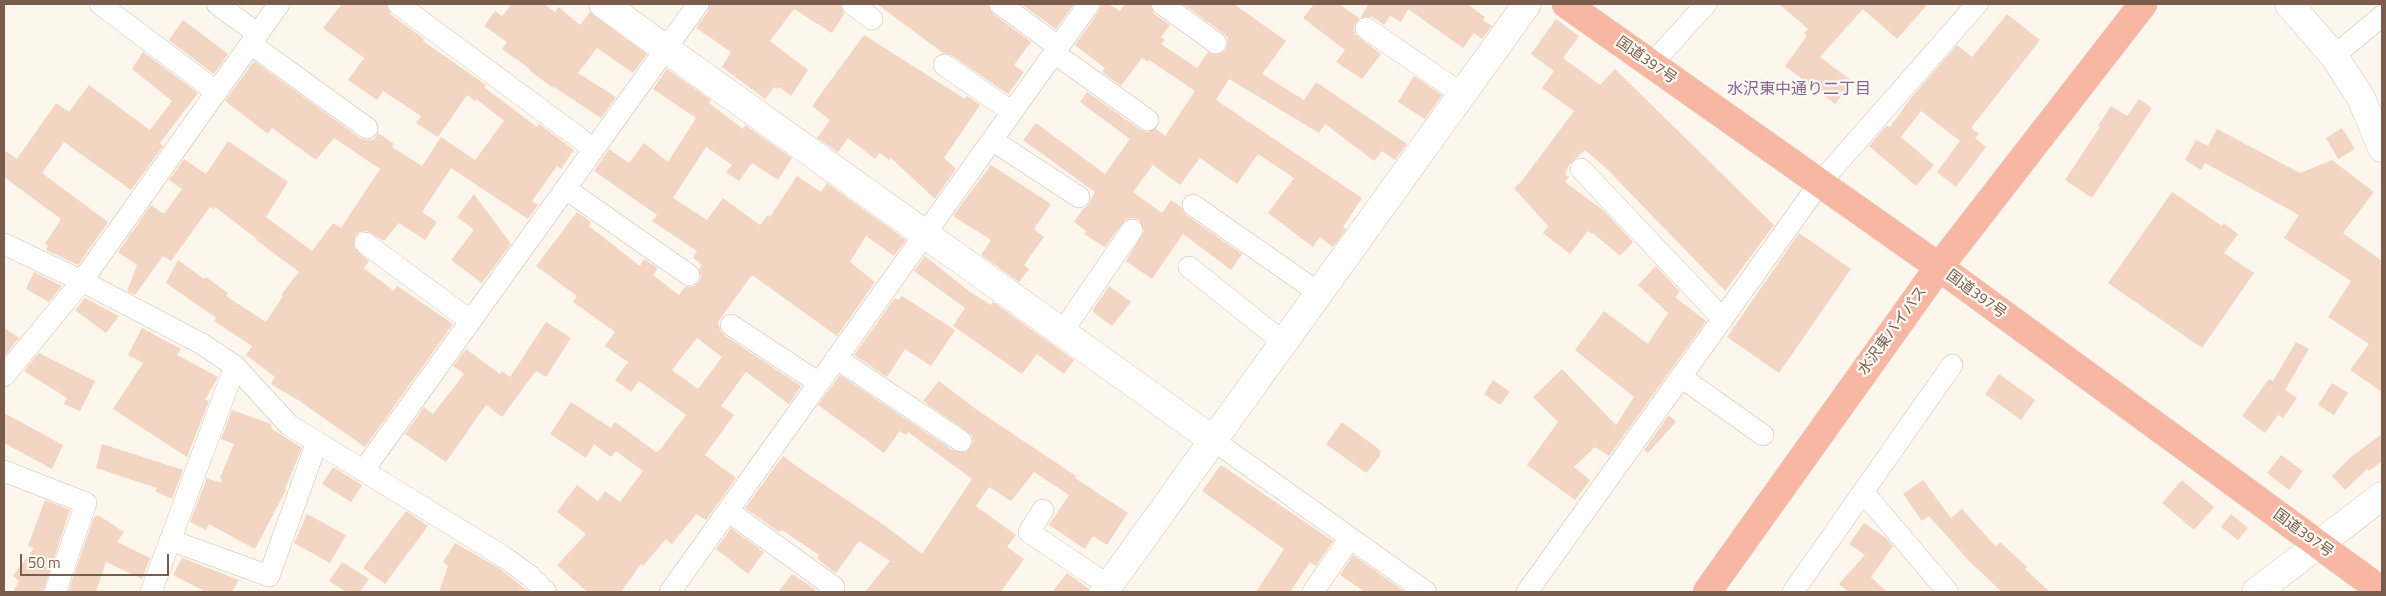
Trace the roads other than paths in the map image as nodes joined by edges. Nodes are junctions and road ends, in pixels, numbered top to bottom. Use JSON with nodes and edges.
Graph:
{"nodes":[{"id":1,"x":100,"y":4,"type":"edge"},
{"id":2,"x":217,"y":4,"type":"edge"},
{"id":3,"x":279,"y":4,"type":"edge"},
{"id":4,"x":398,"y":4,"type":"edge"},
{"id":5,"x":603,"y":4,"type":"edge"},
{"id":6,"x":698,"y":4,"type":"edge"},
{"id":7,"x":852,"y":4,"type":"edge"},
{"id":8,"x":1000,"y":4,"type":"edge"},
{"id":9,"x":1090,"y":4,"type":"edge"},
{"id":10,"x":1162,"y":4,"type":"edge"},
{"id":11,"x":1527,"y":4,"type":"edge"},
{"id":12,"x":1566,"y":4,"type":"edge"},
{"id":13,"x":1706,"y":4,"type":"edge"},
{"id":14,"x":1977,"y":4,"type":"edge"},
{"id":15,"x":2143,"y":4,"type":"edge"},
{"id":16,"x":2290,"y":4,"type":"edge"},
{"id":17,"x":2382,"y":16,"type":"edge"},
{"id":18,"x":872,"y":18,"type":"dead end"},
{"id":19,"x":1366,"y":28,"type":"dead end"},
{"id":20,"x":255,"y":39,"type":"junction"},
{"id":21,"x":1216,"y":43,"type":"dead end"},
{"id":22,"x":666,"y":49,"type":"junction"},
{"id":23,"x":1056,"y":50,"type":"junction"},
{"id":24,"x":2334,"y":56,"type":"junction"},
{"id":25,"x":944,"y":65,"type":"dead end"},
{"id":26,"x":1651,"y":65,"type":"junction"},
{"id":27,"x":217,"y":92,"type":"junction"},
{"id":28,"x":1462,"y":94,"type":"junction"},
{"id":29,"x":1012,"y":112,"type":"junction"},
{"id":30,"x":1148,"y":120,"type":"dead end"},
{"id":31,"x":367,"y":128,"type":"dead end"},
{"id":32,"x":992,"y":140,"type":"junction"},
{"id":33,"x":2382,"y":148,"type":"edge"},
{"id":34,"x":594,"y":149,"type":"junction"},
{"id":35,"x":1581,"y":169,"type":"dead end"},
{"id":36,"x":1819,"y":184,"type":"junction"},
{"id":37,"x":566,"y":189,"type":"junction"},
{"id":38,"x":1079,"y":196,"type":"dead end"},
{"id":39,"x":1193,"y":205,"type":"dead end"},
{"id":40,"x":1132,"y":230,"type":"dead end"},
{"id":41,"x":925,"y":234,"type":"junction"},
{"id":42,"x":365,"y":243,"type":"dead end"},
{"id":43,"x":4,"y":244,"type":"edge"},
{"id":44,"x":1189,"y":266,"type":"dead end"},
{"id":45,"x":1939,"y":267,"type":"junction"},
{"id":46,"x":689,"y":275,"type":"dead end"},
{"id":47,"x":82,"y":281,"type":"junction"},
{"id":48,"x":1319,"y":293,"type":"junction"},
{"id":49,"x":1723,"y":319,"type":"junction"},
{"id":50,"x":471,"y":321,"type":"junction"},
{"id":51,"x":730,"y":325,"type":"dead end"},
{"id":52,"x":1062,"y":332,"type":"junction"},
{"id":53,"x":1283,"y":342,"type":"junction"},
{"id":54,"x":836,"y":358,"type":"junction"},
{"id":55,"x":1952,"y":365,"type":"dead end"},
{"id":56,"x":234,"y":366,"type":"junction"},
{"id":57,"x":4,"y":376,"type":"edge"},
{"id":58,"x":1681,"y":377,"type":"junction"},
{"id":59,"x":819,"y":383,"type":"junction"},
{"id":60,"x":1763,"y":435,"type":"dead end"},
{"id":61,"x":1213,"y":440,"type":"junction"},
{"id":62,"x":961,"y":441,"type":"dead end"},
{"id":63,"x":316,"y":442,"type":"junction"},
{"id":64,"x":4,"y":471,"type":"edge"},
{"id":65,"x":364,"y":471,"type":"junction"},
{"id":66,"x":1864,"y":492,"type":"junction"},
{"id":67,"x":2382,"y":496,"type":"edge"},
{"id":68,"x":728,"y":510,"type":"junction"},
{"id":69,"x":1043,"y":510,"type":"dead end"},
{"id":70,"x":1350,"y":538,"type":"junction"},
{"id":71,"x":170,"y":540,"type":"junction"},
{"id":72,"x":2318,"y":544,"type":"junction"},
{"id":73,"x":1107,"y":589,"type":"edge"},
{"id":74,"x":55,"y":592,"type":"edge"},
{"id":75,"x":152,"y":592,"type":"edge"},
{"id":76,"x":546,"y":592,"type":"edge"},
{"id":77,"x":670,"y":592,"type":"edge"},
{"id":78,"x":830,"y":592,"type":"edge"},
{"id":79,"x":1313,"y":592,"type":"edge"},
{"id":80,"x":1426,"y":592,"type":"edge"},
{"id":81,"x":1527,"y":592,"type":"edge"},
{"id":82,"x":1707,"y":592,"type":"edge"},
{"id":83,"x":1793,"y":592,"type":"edge"},
{"id":84,"x":1948,"y":592,"type":"edge"},
{"id":85,"x":2256,"y":592,"type":"edge"},
{"id":86,"x":2382,"y":592,"type":"edge"}],
"edges":[{"from":1,"to":27,"type":"street"},
{"from":2,"to":20,"type":"street"},
{"from":3,"to":20,"type":"street"},
{"from":4,"to":34,"type":"street"},
{"from":5,"to":22,"type":"street"},
{"from":6,"to":22,"type":"street"},
{"from":7,"to":18,"type":"street"},
{"from":8,"to":23,"type":"street"},
{"from":9,"to":23,"type":"street"},
{"from":10,"to":21,"type":"street"},
{"from":11,"to":28,"type":"street"},
{"from":12,"to":26,"type":"highway","name":"国道397号"},
{"from":13,"to":26,"type":"street"},
{"from":14,"to":36,"type":"street"},
{"from":15,"to":45,"type":"highway","name":"水沢東バイパス"},
{"from":16,"to":24,"type":"street"},
{"from":17,"to":24,"type":"street"},
{"from":19,"to":28,"type":"street"},
{"from":20,"to":27,"type":"street"},
{"from":20,"to":31,"type":"street"},
{"from":22,"to":34,"type":"street"},
{"from":22,"to":41,"type":"street"},
{"from":23,"to":29,"type":"street"},
{"from":23,"to":30,"type":"street"},
{"from":24,"to":33,"type":"street"},
{"from":25,"to":29,"type":"street"},
{"from":26,"to":36,"type":"highway","name":"国道397号"},
{"from":27,"to":47,"type":"street"},
{"from":28,"to":48,"type":"street"},
{"from":29,"to":32,"type":"street"},
{"from":32,"to":38,"type":"street"},
{"from":32,"to":41,"type":"street"},
{"from":34,"to":37,"type":"street"},
{"from":35,"to":49,"type":"street"},
{"from":36,"to":45,"type":"highway","name":"国道397号"},
{"from":36,"to":49,"type":"street"},
{"from":37,"to":46,"type":"street"},
{"from":37,"to":50,"type":"street"},
{"from":39,"to":48,"type":"street"},
{"from":40,"to":52,"type":"street"},
{"from":41,"to":52,"type":"street"},
{"from":41,"to":54,"type":"street"},
{"from":42,"to":50,"type":"street"},
{"from":43,"to":47,"type":"street"},
{"from":44,"to":53,"type":"street"},
{"from":45,"to":72,"type":"highway","name":"国道397号"},
{"from":45,"to":82,"type":"highway","name":"水沢東バイパス"},
{"from":47,"to":56,"type":"street"},
{"from":47,"to":57,"type":"street"},
{"from":48,"to":53,"type":"street"},
{"from":49,"to":58,"type":"street"},
{"from":50,"to":65,"type":"street"},
{"from":51,"to":59,"type":"street"},
{"from":52,"to":61,"type":"street"},
{"from":53,"to":61,"type":"street"},
{"from":54,"to":59,"type":"street"},
{"from":54,"to":62,"type":"street"},
{"from":55,"to":66,"type":"street"},
{"from":56,"to":63,"type":"street"},
{"from":56,"to":71,"type":"street"},
{"from":58,"to":60,"type":"street"},
{"from":58,"to":81,"type":"street"},
{"from":59,"to":68,"type":"street"},
{"from":61,"to":70,"type":"street"},
{"from":61,"to":73,"type":"street"},
{"from":63,"to":65,"type":"street"},
{"from":63,"to":71,"type":"street"},
{"from":64,"to":74,"type":"street"},
{"from":65,"to":76,"type":"street"},
{"from":66,"to":83,"type":"street"},
{"from":66,"to":84,"type":"street"},
{"from":67,"to":72,"type":"street"},
{"from":68,"to":77,"type":"street"},
{"from":68,"to":78,"type":"street"},
{"from":69,"to":73,"type":"street"},
{"from":70,"to":79,"type":"street"},
{"from":70,"to":80,"type":"street"},
{"from":71,"to":75,"type":"street"},
{"from":72,"to":85,"type":"street"},
{"from":72,"to":86,"type":"highway","name":"国道397号"}]}
